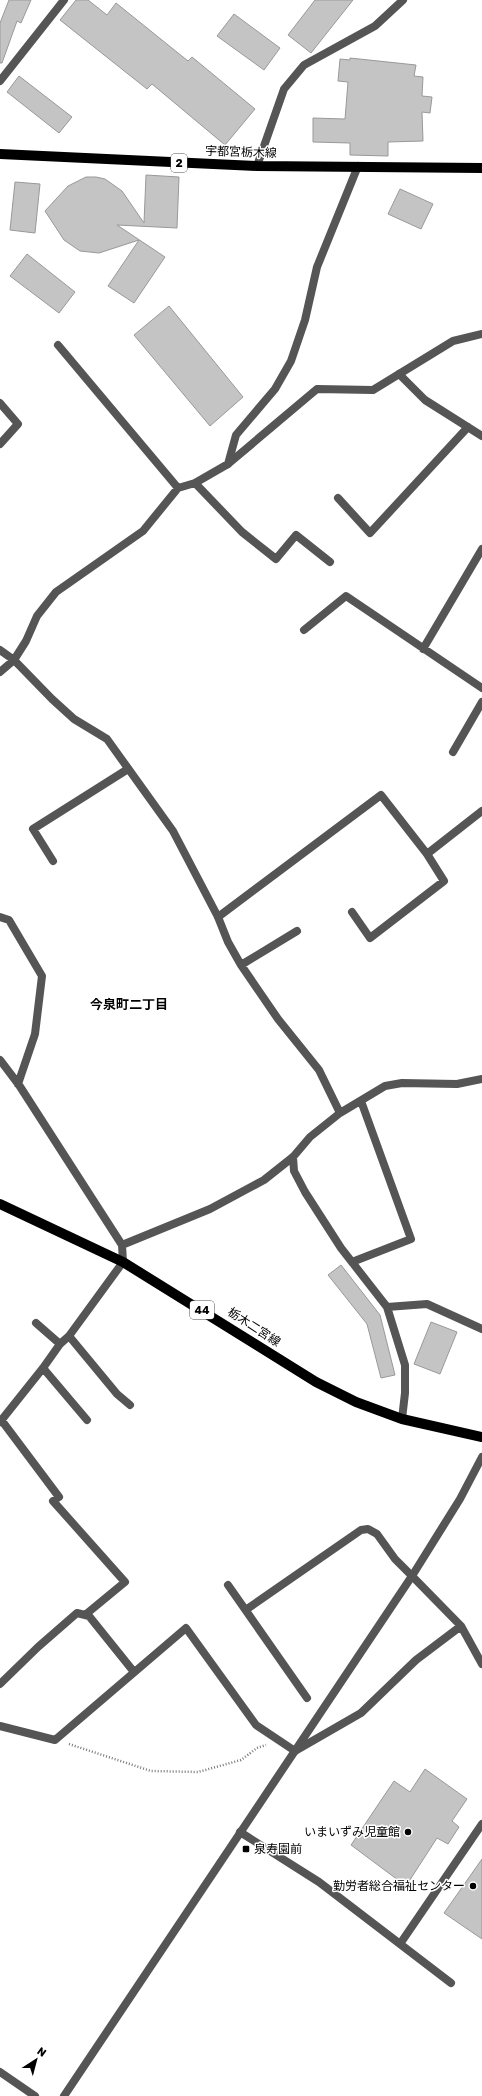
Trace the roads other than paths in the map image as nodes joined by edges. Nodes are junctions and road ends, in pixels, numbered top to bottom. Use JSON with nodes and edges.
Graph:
{"nodes":[{"id":1,"x":64,"y":0,"type":"edge"},
{"id":2,"x":403,"y":0,"type":"edge"},
{"id":3,"x":0,"y":80,"type":"edge"},
{"id":4,"x":0,"y":154,"type":"edge"},
{"id":5,"x":257,"y":166,"type":"junction"},
{"id":6,"x":358,"y":166,"type":"junction"},
{"id":7,"x":482,"y":168,"type":"edge"},
{"id":8,"x":482,"y":334,"type":"edge"},
{"id":9,"x":58,"y":345,"type":"dead end"},
{"id":10,"x":398,"y":374,"type":"junction"},
{"id":11,"x":0,"y":403,"type":"edge"},
{"id":12,"x":468,"y":427,"type":"junction"},
{"id":13,"x":482,"y":436,"type":"edge"},
{"id":14,"x":0,"y":444,"type":"edge"},
{"id":15,"x":228,"y":464,"type":"junction"},
{"id":16,"x":196,"y":483,"type":"junction"},
{"id":17,"x":178,"y":488,"type":"junction"},
{"id":18,"x":338,"y":498,"type":"dead end"},
{"id":19,"x":482,"y":550,"type":"edge"},
{"id":20,"x":330,"y":562,"type":"dead end"},
{"id":21,"x":304,"y":630,"type":"dead end"},
{"id":22,"x":424,"y":649,"type":"junction"},
{"id":23,"x":0,"y":650,"type":"edge"},
{"id":24,"x":14,"y":660,"type":"junction"},
{"id":25,"x":0,"y":672,"type":"edge"},
{"id":26,"x":482,"y":688,"type":"edge"},
{"id":27,"x":482,"y":702,"type":"edge"},
{"id":28,"x":454,"y":752,"type":"dead end"},
{"id":29,"x":128,"y":769,"type":"junction"},
{"id":30,"x":482,"y":812,"type":"edge"},
{"id":31,"x":427,"y":854,"type":"junction"},
{"id":32,"x":52,"y":861,"type":"dead end"},
{"id":33,"x":352,"y":912,"type":"dead end"},
{"id":34,"x":0,"y":917,"type":"edge"},
{"id":35,"x":218,"y":917,"type":"junction"},
{"id":36,"x":297,"y":931,"type":"dead end"},
{"id":37,"x":241,"y":964,"type":"junction"},
{"id":38,"x":0,"y":1060,"type":"edge"},
{"id":39,"x":482,"y":1079,"type":"edge"},
{"id":40,"x":18,"y":1084,"type":"junction"},
{"id":41,"x":360,"y":1101,"type":"junction"},
{"id":42,"x":340,"y":1113,"type":"junction"},
{"id":43,"x":293,"y":1157,"type":"junction"},
{"id":44,"x":0,"y":1204,"type":"edge"},
{"id":45,"x":122,"y":1245,"type":"junction"},
{"id":46,"x":123,"y":1262,"type":"junction"},
{"id":47,"x":352,"y":1262,"type":"junction"},
{"id":48,"x":388,"y":1307,"type":"junction"},
{"id":49,"x":36,"y":1323,"type":"dead end"},
{"id":50,"x":482,"y":1329,"type":"edge"},
{"id":51,"x":69,"y":1336,"type":"junction"},
{"id":52,"x":60,"y":1344,"type":"junction"},
{"id":53,"x":44,"y":1368,"type":"junction"},
{"id":54,"x":130,"y":1406,"type":"dead end"},
{"id":55,"x":402,"y":1419,"type":"junction"},
{"id":56,"x":87,"y":1420,"type":"dead end"},
{"id":57,"x":1,"y":1421,"type":"edge"},
{"id":58,"x":482,"y":1436,"type":"edge"},
{"id":59,"x":482,"y":1458,"type":"edge"},
{"id":60,"x":412,"y":1576,"type":"junction"},
{"id":61,"x":228,"y":1585,"type":"dead end"},
{"id":62,"x":247,"y":1609,"type":"junction"},
{"id":63,"x":85,"y":1615,"type":"junction"},
{"id":64,"x":461,"y":1626,"type":"junction"},
{"id":65,"x":482,"y":1664,"type":"edge"},
{"id":66,"x":134,"y":1672,"type":"junction"},
{"id":67,"x":0,"y":1684,"type":"edge"},
{"id":68,"x":308,"y":1698,"type":"dead end"},
{"id":69,"x":0,"y":1726,"type":"edge"},
{"id":70,"x":295,"y":1751,"type":"junction"},
{"id":71,"x":482,"y":1824,"type":"edge"},
{"id":72,"x":240,"y":1832,"type":"junction"},
{"id":73,"x":400,"y":1944,"type":"junction"},
{"id":74,"x":451,"y":1983,"type":"dead end"},
{"id":75,"x":0,"y":2072,"type":"edge"},
{"id":76,"x":35,"y":2096,"type":"edge"},
{"id":77,"x":64,"y":2096,"type":"edge"}],
"edges":[{"from":1,"to":3,"type":"street"},
{"from":2,"to":5,"type":"street"},
{"from":4,"to":5,"type":"main road","name":"宇都宮栃木線","number":"2"},
{"from":5,"to":6,"type":"main road","name":"宇都宮栃木線","number":"2"},
{"from":6,"to":7,"type":"main road","name":"宇都宮栃木線","number":"2"},
{"from":6,"to":15,"type":"street"},
{"from":8,"to":10,"type":"street"},
{"from":9,"to":17,"type":"street"},
{"from":10,"to":12,"type":"street"},
{"from":10,"to":15,"type":"street"},
{"from":11,"to":14,"type":"street"},
{"from":12,"to":13,"type":"street"},
{"from":12,"to":18,"type":"street"},
{"from":15,"to":16,"type":"street"},
{"from":16,"to":17,"type":"street"},
{"from":16,"to":20,"type":"street"},
{"from":17,"to":24,"type":"street"},
{"from":19,"to":22,"type":"street"},
{"from":21,"to":22,"type":"street"},
{"from":22,"to":26,"type":"street"},
{"from":23,"to":24,"type":"street"},
{"from":24,"to":25,"type":"street"},
{"from":24,"to":29,"type":"street"},
{"from":27,"to":28,"type":"street"},
{"from":29,"to":32,"type":"street"},
{"from":29,"to":35,"type":"street"},
{"from":30,"to":31,"type":"street"},
{"from":31,"to":33,"type":"street"},
{"from":31,"to":35,"type":"street"},
{"from":34,"to":40,"type":"street"},
{"from":35,"to":37,"type":"street"},
{"from":36,"to":37,"type":"street"},
{"from":37,"to":42,"type":"street"},
{"from":38,"to":40,"type":"street"},
{"from":39,"to":41,"type":"street"},
{"from":40,"to":45,"type":"street"},
{"from":41,"to":42,"type":"street"},
{"from":41,"to":47,"type":"street"},
{"from":42,"to":43,"type":"street"},
{"from":43,"to":45,"type":"street"},
{"from":43,"to":47,"type":"street"},
{"from":44,"to":46,"type":"main road","name":"栃木二宮線","number":"44"},
{"from":45,"to":46,"type":"street"},
{"from":46,"to":51,"type":"street"},
{"from":46,"to":55,"type":"main road","name":"栃木二宮線","number":"44"},
{"from":47,"to":48,"type":"street"},
{"from":48,"to":50,"type":"street"},
{"from":48,"to":55,"type":"street"},
{"from":49,"to":52,"type":"street"},
{"from":51,"to":52,"type":"street"},
{"from":51,"to":54,"type":"street"},
{"from":52,"to":53,"type":"street"},
{"from":53,"to":56,"type":"street"},
{"from":53,"to":57,"type":"street"},
{"from":55,"to":58,"type":"main road","name":"栃木二宮線","number":"44"},
{"from":57,"to":63,"type":"street"},
{"from":59,"to":60,"type":"street"},
{"from":60,"to":62,"type":"street"},
{"from":60,"to":64,"type":"street"},
{"from":60,"to":70,"type":"street"},
{"from":61,"to":62,"type":"street"},
{"from":62,"to":68,"type":"street"},
{"from":63,"to":66,"type":"street"},
{"from":63,"to":67,"type":"street"},
{"from":64,"to":65,"type":"street"},
{"from":64,"to":70,"type":"street"},
{"from":66,"to":69,"type":"street"},
{"from":66,"to":70,"type":"street"},
{"from":70,"to":72,"type":"street"},
{"from":71,"to":73,"type":"street"},
{"from":72,"to":73,"type":"street"},
{"from":72,"to":77,"type":"street"},
{"from":73,"to":74,"type":"street"},
{"from":75,"to":76,"type":"street"}]}
